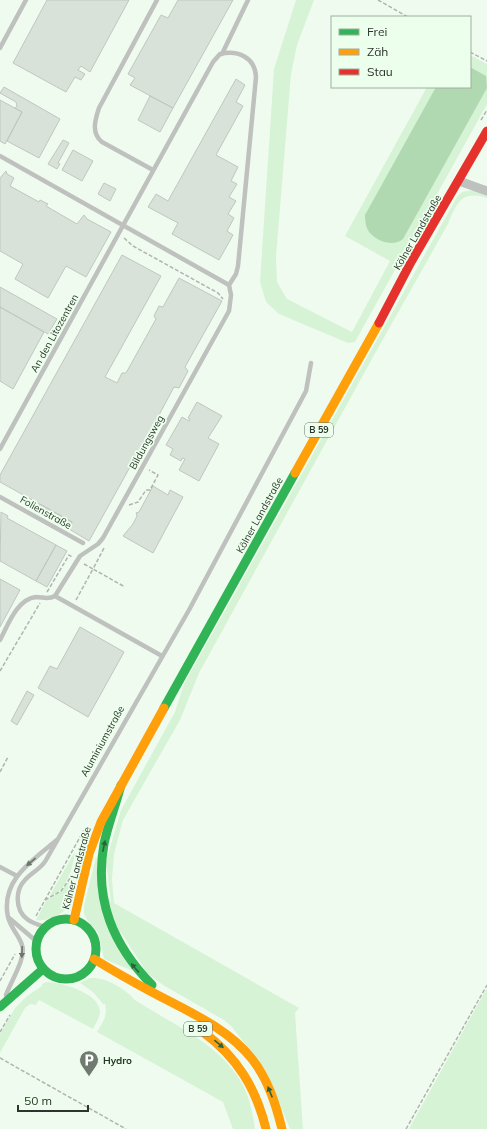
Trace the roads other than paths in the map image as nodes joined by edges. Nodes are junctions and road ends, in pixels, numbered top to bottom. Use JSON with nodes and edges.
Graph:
{"nodes":[{"id":1,"x":26,"y":0,"type":"edge"},
{"id":2,"x":157,"y":0,"type":"edge"},
{"id":3,"x":248,"y":0,"type":"edge"},
{"id":4,"x":0,"y":48,"type":"edge"},
{"id":5,"x":222,"y":54,"type":"junction"},
{"id":6,"x":487,"y":131,"type":"edge"},
{"id":7,"x":0,"y":156,"type":"edge"},
{"id":8,"x":154,"y":170,"type":"junction"},
{"id":9,"x":459,"y":181,"type":"junction"},
{"id":10,"x":487,"y":190,"type":"edge"},
{"id":11,"x":124,"y":225,"type":"junction"},
{"id":12,"x":229,"y":285,"type":"junction"},
{"id":13,"x":311,"y":363,"type":"dead end"},
{"id":14,"x":0,"y":449,"type":"edge"},
{"id":15,"x":0,"y":497,"type":"edge"},
{"id":16,"x":83,"y":543,"type":"dead end"},
{"id":17,"x":55,"y":596,"type":"junction"},
{"id":18,"x":0,"y":640,"type":"edge"},
{"id":19,"x":162,"y":656,"type":"junction"},
{"id":20,"x":121,"y":785,"type":"junction"},
{"id":21,"x":60,"y":837,"type":"junction"},
{"id":22,"x":0,"y":867,"type":"edge"},
{"id":23,"x":16,"y":876,"type":"junction"},
{"id":24,"x":8,"y":917,"type":"junction"},
{"id":25,"x":74,"y":920,"type":"junction"},
{"id":26,"x":45,"y":927,"type":"junction"},
{"id":27,"x":36,"y":941,"type":"junction"},
{"id":28,"x":94,"y":959,"type":"junction"},
{"id":29,"x":43,"y":969,"type":"junction"},
{"id":30,"x":115,"y":983,"type":"dead end"},
{"id":31,"x":173,"y":1004,"type":"junction"},
{"id":32,"x":2,"y":1005,"type":"edge"},
{"id":33,"x":167,"y":1011,"type":"dead end"},
{"id":34,"x":197,"y":1028,"type":"dead end"},
{"id":35,"x":266,"y":1129,"type":"edge"},
{"id":36,"x":282,"y":1129,"type":"edge"}],
"edges":[{"from":1,"to":4,"type":"lane"},
{"from":2,"to":8,"type":"lane"},
{"from":3,"to":5,"type":"lane","name":"An den Litozentren"},
{"from":5,"to":8,"type":"lane","name":"An den Litozentren"},
{"from":5,"to":12,"type":"lane"},
{"from":6,"to":9,"type":"main road","name":"Kölner Landstraße","number":"B 59"},
{"from":7,"to":11,"type":"lane"},
{"from":8,"to":11,"type":"lane","name":"An den Litozentren"},
{"from":9,"to":10,"type":"street"},
{"from":9,"to":20,"type":"main road","name":"Kölner Landstraße","number":"B 59"},
{"from":11,"to":12,"type":"lane"},
{"from":11,"to":14,"type":"lane","name":"An den Litozentren"},
{"from":12,"to":17,"type":"lane","name":"Bildungsweg"},
{"from":13,"to":19,"type":"lane","name":"Aluminiumstraße"},
{"from":15,"to":16,"type":"lane","name":"Folienstraße"},
{"from":17,"to":18,"type":"lane"},
{"from":17,"to":19,"type":"lane"},
{"from":19,"to":21,"type":"lane","name":"Aluminiumstraße"},
{"from":20,"to":25,"type":"main road","name":"Kölner Landstraße","number":"B 59"},
{"from":31,"to":20,"type":"main road","one_way":true},
{"from":21,"to":23,"type":"lane","name":"Aluminiumstraße","one_way":true},
{"from":21,"to":26,"type":"lane","name":"Aluminiumstraße"},
{"from":22,"to":23,"type":"lane"},
{"from":23,"to":24,"type":"lane","name":"Aluminiumstraße"},
{"from":24,"to":27,"type":"lane"},
{"from":24,"to":32,"type":"lane","name":"Aluminiumstraße","one_way":true},
{"from":25,"to":26,"type":"main road"},
{"from":25,"to":28,"type":"main road"},
{"from":26,"to":27,"type":"main road"},
{"from":27,"to":29,"type":"main road"},
{"from":28,"to":29,"type":"main road"},
{"from":28,"to":31,"type":"main road"},
{"from":29,"to":32,"type":"main road"},
{"from":30,"to":33,"type":"main road"},
{"from":36,"to":31,"type":"main road","one_way":true},
{"from":34,"to":35,"type":"main road","number":"B 59","one_way":true}]}
